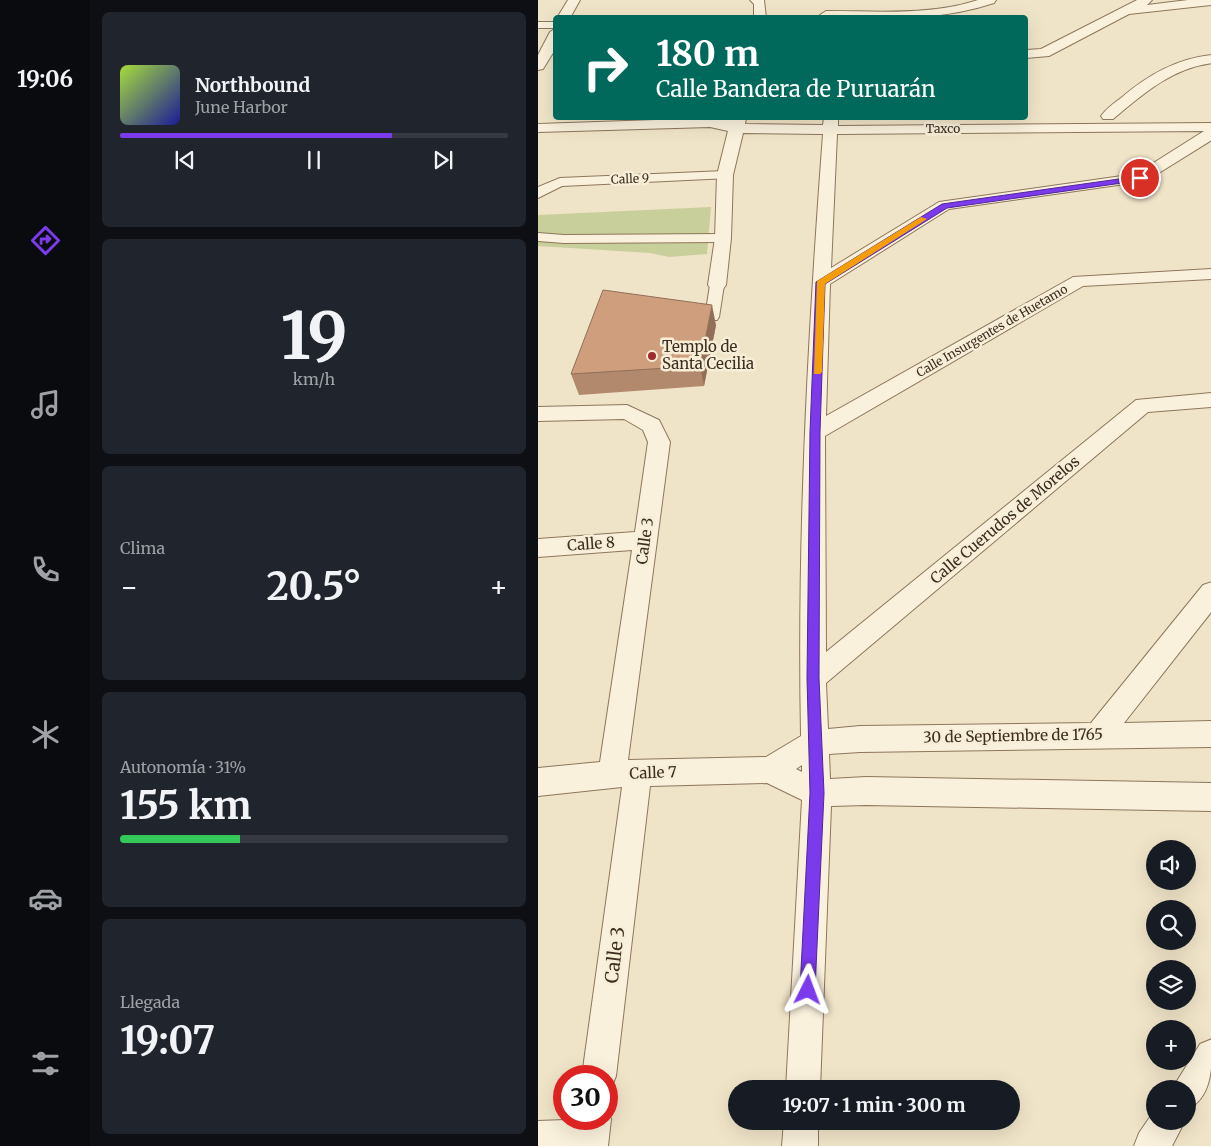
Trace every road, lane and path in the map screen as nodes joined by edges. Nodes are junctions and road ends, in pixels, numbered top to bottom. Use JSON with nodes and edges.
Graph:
{"nodes":[{"id":1,"x":574,"y":0,"type":"edge"},
{"id":2,"x":756,"y":0,"type":"edge"},
{"id":3,"x":826,"y":0,"type":"edge"},
{"id":4,"x":941,"y":0,"type":"edge"},
{"id":5,"x":990,"y":0,"type":"edge"},
{"id":6,"x":1146,"y":0,"type":"edge"},
{"id":7,"x":1212,"y":1,"type":"edge"},
{"id":8,"x":1130,"y":10,"type":"junction"},
{"id":9,"x":944,"y":13,"type":"junction"},
{"id":10,"x":565,"y":15,"type":"edge"},
{"id":11,"x":760,"y":15,"type":"edge"},
{"id":12,"x":826,"y":15,"type":"edge"},
{"id":13,"x":865,"y":15,"type":"edge"},
{"id":14,"x":538,"y":25,"type":"edge"},
{"id":15,"x":553,"y":25,"type":"edge"},
{"id":16,"x":552,"y":50,"type":"edge"},
{"id":17,"x":1028,"y":54,"type":"edge"},
{"id":18,"x":1212,"y":59,"type":"edge"},
{"id":19,"x":538,"y":66,"type":"edge"},
{"id":20,"x":1167,"y":112,"type":"dead end"},
{"id":21,"x":1147,"y":113,"type":"dead end"},
{"id":22,"x":1028,"y":115,"type":"edge"},
{"id":23,"x":1108,"y":116,"type":"junction"},
{"id":24,"x":735,"y":121,"type":"edge"},
{"id":25,"x":831,"y":124,"type":"edge"},
{"id":26,"x":1212,"y":127,"type":"edge"},
{"id":27,"x":538,"y":128,"type":"edge"},
{"id":28,"x":1176,"y":128,"type":"junction"},
{"id":29,"x":1212,"y":133,"type":"edge"},
{"id":30,"x":724,"y":175,"type":"junction"},
{"id":31,"x":538,"y":194,"type":"edge"},
{"id":32,"x":538,"y":237,"type":"edge"},
{"id":33,"x":723,"y":238,"type":"junction"},
{"id":34,"x":1212,"y":274,"type":"edge"},
{"id":35,"x":820,"y":282,"type":"junction"},
{"id":36,"x":717,"y":284,"type":"joint"},
{"id":37,"x":712,"y":317,"type":"edge"},
{"id":38,"x":1212,"y":400,"type":"edge"},
{"id":39,"x":538,"y":414,"type":"edge"},
{"id":40,"x":815,"y":432,"type":"junction"},
{"id":41,"x":644,"y":540,"type":"junction"},
{"id":42,"x":538,"y":548,"type":"edge"},
{"id":43,"x":1212,"y":592,"type":"edge"},
{"id":44,"x":813,"y":678,"type":"junction"},
{"id":45,"x":1100,"y":734,"type":"junction"},
{"id":46,"x":1212,"y":734,"type":"edge"},
{"id":47,"x":815,"y":743,"type":"junction"},
{"id":48,"x":769,"y":770,"type":"junction"},
{"id":49,"x":625,"y":774,"type":"junction"},
{"id":50,"x":538,"y":782,"type":"edge"},
{"id":51,"x":817,"y":793,"type":"junction"},
{"id":52,"x":1212,"y":796,"type":"edge"},
{"id":53,"x":1212,"y":1056,"type":"edge"},
{"id":54,"x":600,"y":1065,"type":"edge"},
{"id":55,"x":802,"y":1080,"type":"edge"},
{"id":56,"x":1196,"y":1080,"type":"edge"},
{"id":57,"x":801,"y":1130,"type":"edge"},
{"id":58,"x":1162,"y":1130,"type":"edge"},
{"id":59,"x":592,"y":1132,"type":"edge"},
{"id":60,"x":538,"y":1135,"type":"edge"},
{"id":61,"x":800,"y":1146,"type":"edge"},
{"id":62,"x":1152,"y":1146,"type":"edge"}],
"edges":[{"from":1,"to":10,"type":"street"},
{"from":2,"to":11,"type":"street"},
{"from":3,"to":12,"type":"street"},
{"from":4,"to":9,"type":"street"},
{"from":5,"to":9,"type":"street"},
{"from":6,"to":8,"type":"street"},
{"from":7,"to":8,"type":"street"},
{"from":8,"to":17,"type":"street"},
{"from":9,"to":13,"type":"street"},
{"from":14,"to":15,"type":"street"},
{"from":16,"to":19,"type":"street"},
{"from":18,"to":23,"type":"street"},
{"from":20,"to":28,"type":"street"},
{"from":21,"to":23,"type":"street"},
{"from":22,"to":23,"type":"street"},
{"from":24,"to":25,"type":"street","name":"Taxco"},
{"from":24,"to":27,"type":"street","name":"Taxco"},
{"from":24,"to":30,"type":"street"},
{"from":25,"to":28,"type":"street","name":"Taxco"},
{"from":25,"to":35,"type":"street"},
{"from":26,"to":28,"type":"street","name":"Taxco"},
{"from":29,"to":35,"type":"street"},
{"from":30,"to":31,"type":"street","name":"Calle 9"},
{"from":30,"to":33,"type":"street"},
{"from":32,"to":33,"type":"street"},
{"from":33,"to":36,"type":"street"},
{"from":34,"to":40,"type":"street","name":"Calle Insurgentes de Huetamo"},
{"from":35,"to":40,"type":"street"},
{"from":36,"to":37,"type":"street"},
{"from":38,"to":44,"type":"street","name":"Calle Cuerudos de Morelos"},
{"from":39,"to":41,"type":"street","name":"Calle 3"},
{"from":40,"to":44,"type":"street"},
{"from":41,"to":42,"type":"street","name":"Calle 8"},
{"from":41,"to":49,"type":"street","name":"Calle 3"},
{"from":43,"to":45,"type":"street"},
{"from":44,"to":47,"type":"street"},
{"from":45,"to":46,"type":"street","name":"30 de Septiembre de 1765"},
{"from":45,"to":47,"type":"street","name":"30 de Septiembre de 1765"},
{"from":47,"to":48,"type":"street","name":"Calle 7"},
{"from":47,"to":51,"type":"street"},
{"from":48,"to":49,"type":"street","name":"Calle 7"},
{"from":48,"to":51,"type":"street","name":"Calle 7"},
{"from":49,"to":50,"type":"street","name":"Calle 7"},
{"from":49,"to":54,"type":"street","name":"Calle 3"},
{"from":51,"to":52,"type":"street"},
{"from":51,"to":55,"type":"street"},
{"from":53,"to":56,"type":"street"},
{"from":57,"to":61,"type":"street"},
{"from":58,"to":62,"type":"street"},
{"from":59,"to":60,"type":"street"}]}
